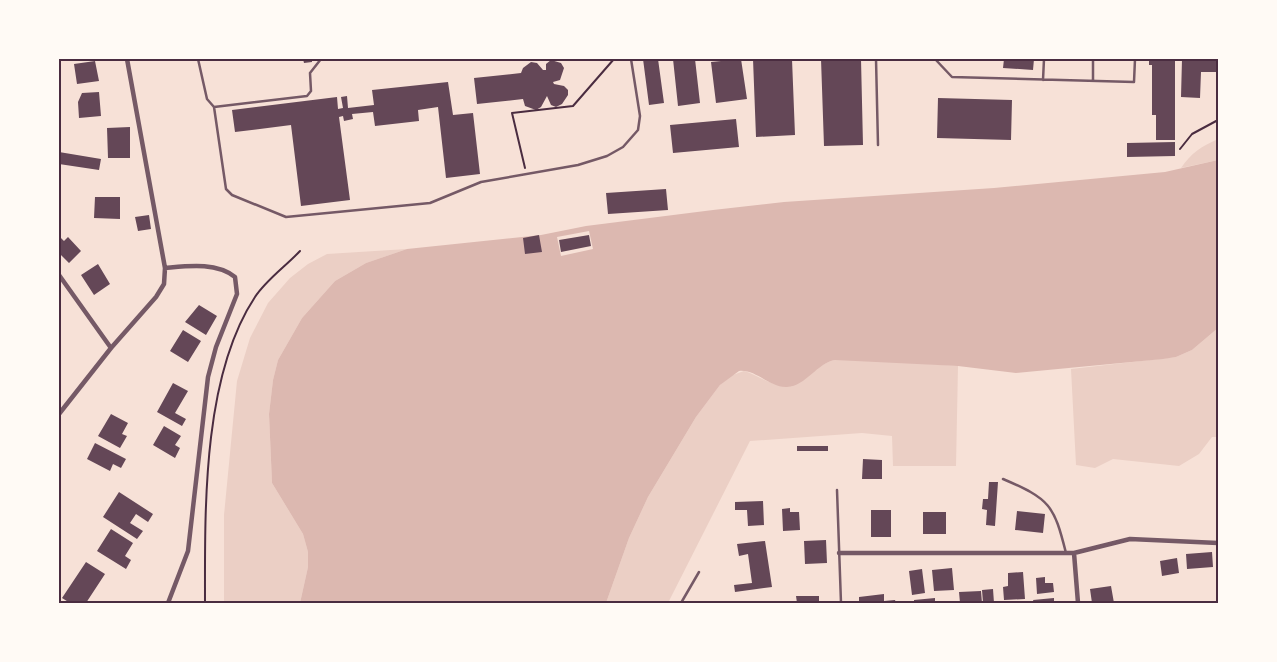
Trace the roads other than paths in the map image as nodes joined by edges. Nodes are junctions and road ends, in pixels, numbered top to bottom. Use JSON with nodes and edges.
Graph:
{"nodes":[{"id":1,"x":127,"y":59,"type":"edge"},
{"id":2,"x":198,"y":59,"type":"edge"},
{"id":3,"x":321,"y":59,"type":"edge"},
{"id":4,"x":631,"y":59,"type":"edge"},
{"id":5,"x":876,"y":59,"type":"edge"},
{"id":6,"x":935,"y":59,"type":"edge"},
{"id":7,"x":1044,"y":59,"type":"edge"},
{"id":8,"x":1093,"y":59,"type":"edge"},
{"id":9,"x":1135,"y":59,"type":"edge"},
{"id":10,"x":1043,"y":80,"type":"junction"},
{"id":11,"x":1093,"y":81,"type":"junction"},
{"id":12,"x":214,"y":107,"type":"junction"},
{"id":13,"x":878,"y":145,"type":"dead end"},
{"id":14,"x":165,"y":268,"type":"junction"},
{"id":15,"x":59,"y":274,"type":"edge"},
{"id":16,"x":111,"y":348,"type":"junction"},
{"id":17,"x":59,"y":414,"type":"edge"},
{"id":18,"x":1003,"y":479,"type":"dead end"},
{"id":19,"x":836,"y":490,"type":"dead end"},
{"id":20,"x":1218,"y":543,"type":"edge"},
{"id":21,"x":839,"y":553,"type":"junction"},
{"id":22,"x":1066,"y":553,"type":"junction"},
{"id":23,"x":1074,"y":553,"type":"junction"},
{"id":24,"x":699,"y":572,"type":"dead end"},
{"id":25,"x":168,"y":603,"type":"edge"},
{"id":26,"x":681,"y":603,"type":"edge"},
{"id":27,"x":841,"y":603,"type":"edge"},
{"id":28,"x":1078,"y":603,"type":"edge"}],
"edges":[{"from":1,"to":14,"type":"street"},
{"from":2,"to":12,"type":"lane"},
{"from":3,"to":12,"type":"lane"},
{"from":4,"to":12,"type":"lane"},
{"from":5,"to":13,"type":"lane"},
{"from":6,"to":10,"type":"lane"},
{"from":7,"to":10,"type":"lane"},
{"from":8,"to":11,"type":"lane"},
{"from":9,"to":11,"type":"lane"},
{"from":10,"to":11,"type":"lane"},
{"from":14,"to":16,"type":"street"},
{"from":14,"to":25,"type":"street"},
{"from":15,"to":16,"type":"street"},
{"from":16,"to":17,"type":"street"},
{"from":18,"to":22,"type":"lane"},
{"from":19,"to":21,"type":"lane"},
{"from":20,"to":23,"type":"street"},
{"from":21,"to":22,"type":"street"},
{"from":21,"to":27,"type":"lane"},
{"from":22,"to":23,"type":"street"},
{"from":23,"to":28,"type":"street"},
{"from":24,"to":26,"type":"lane"}]}
